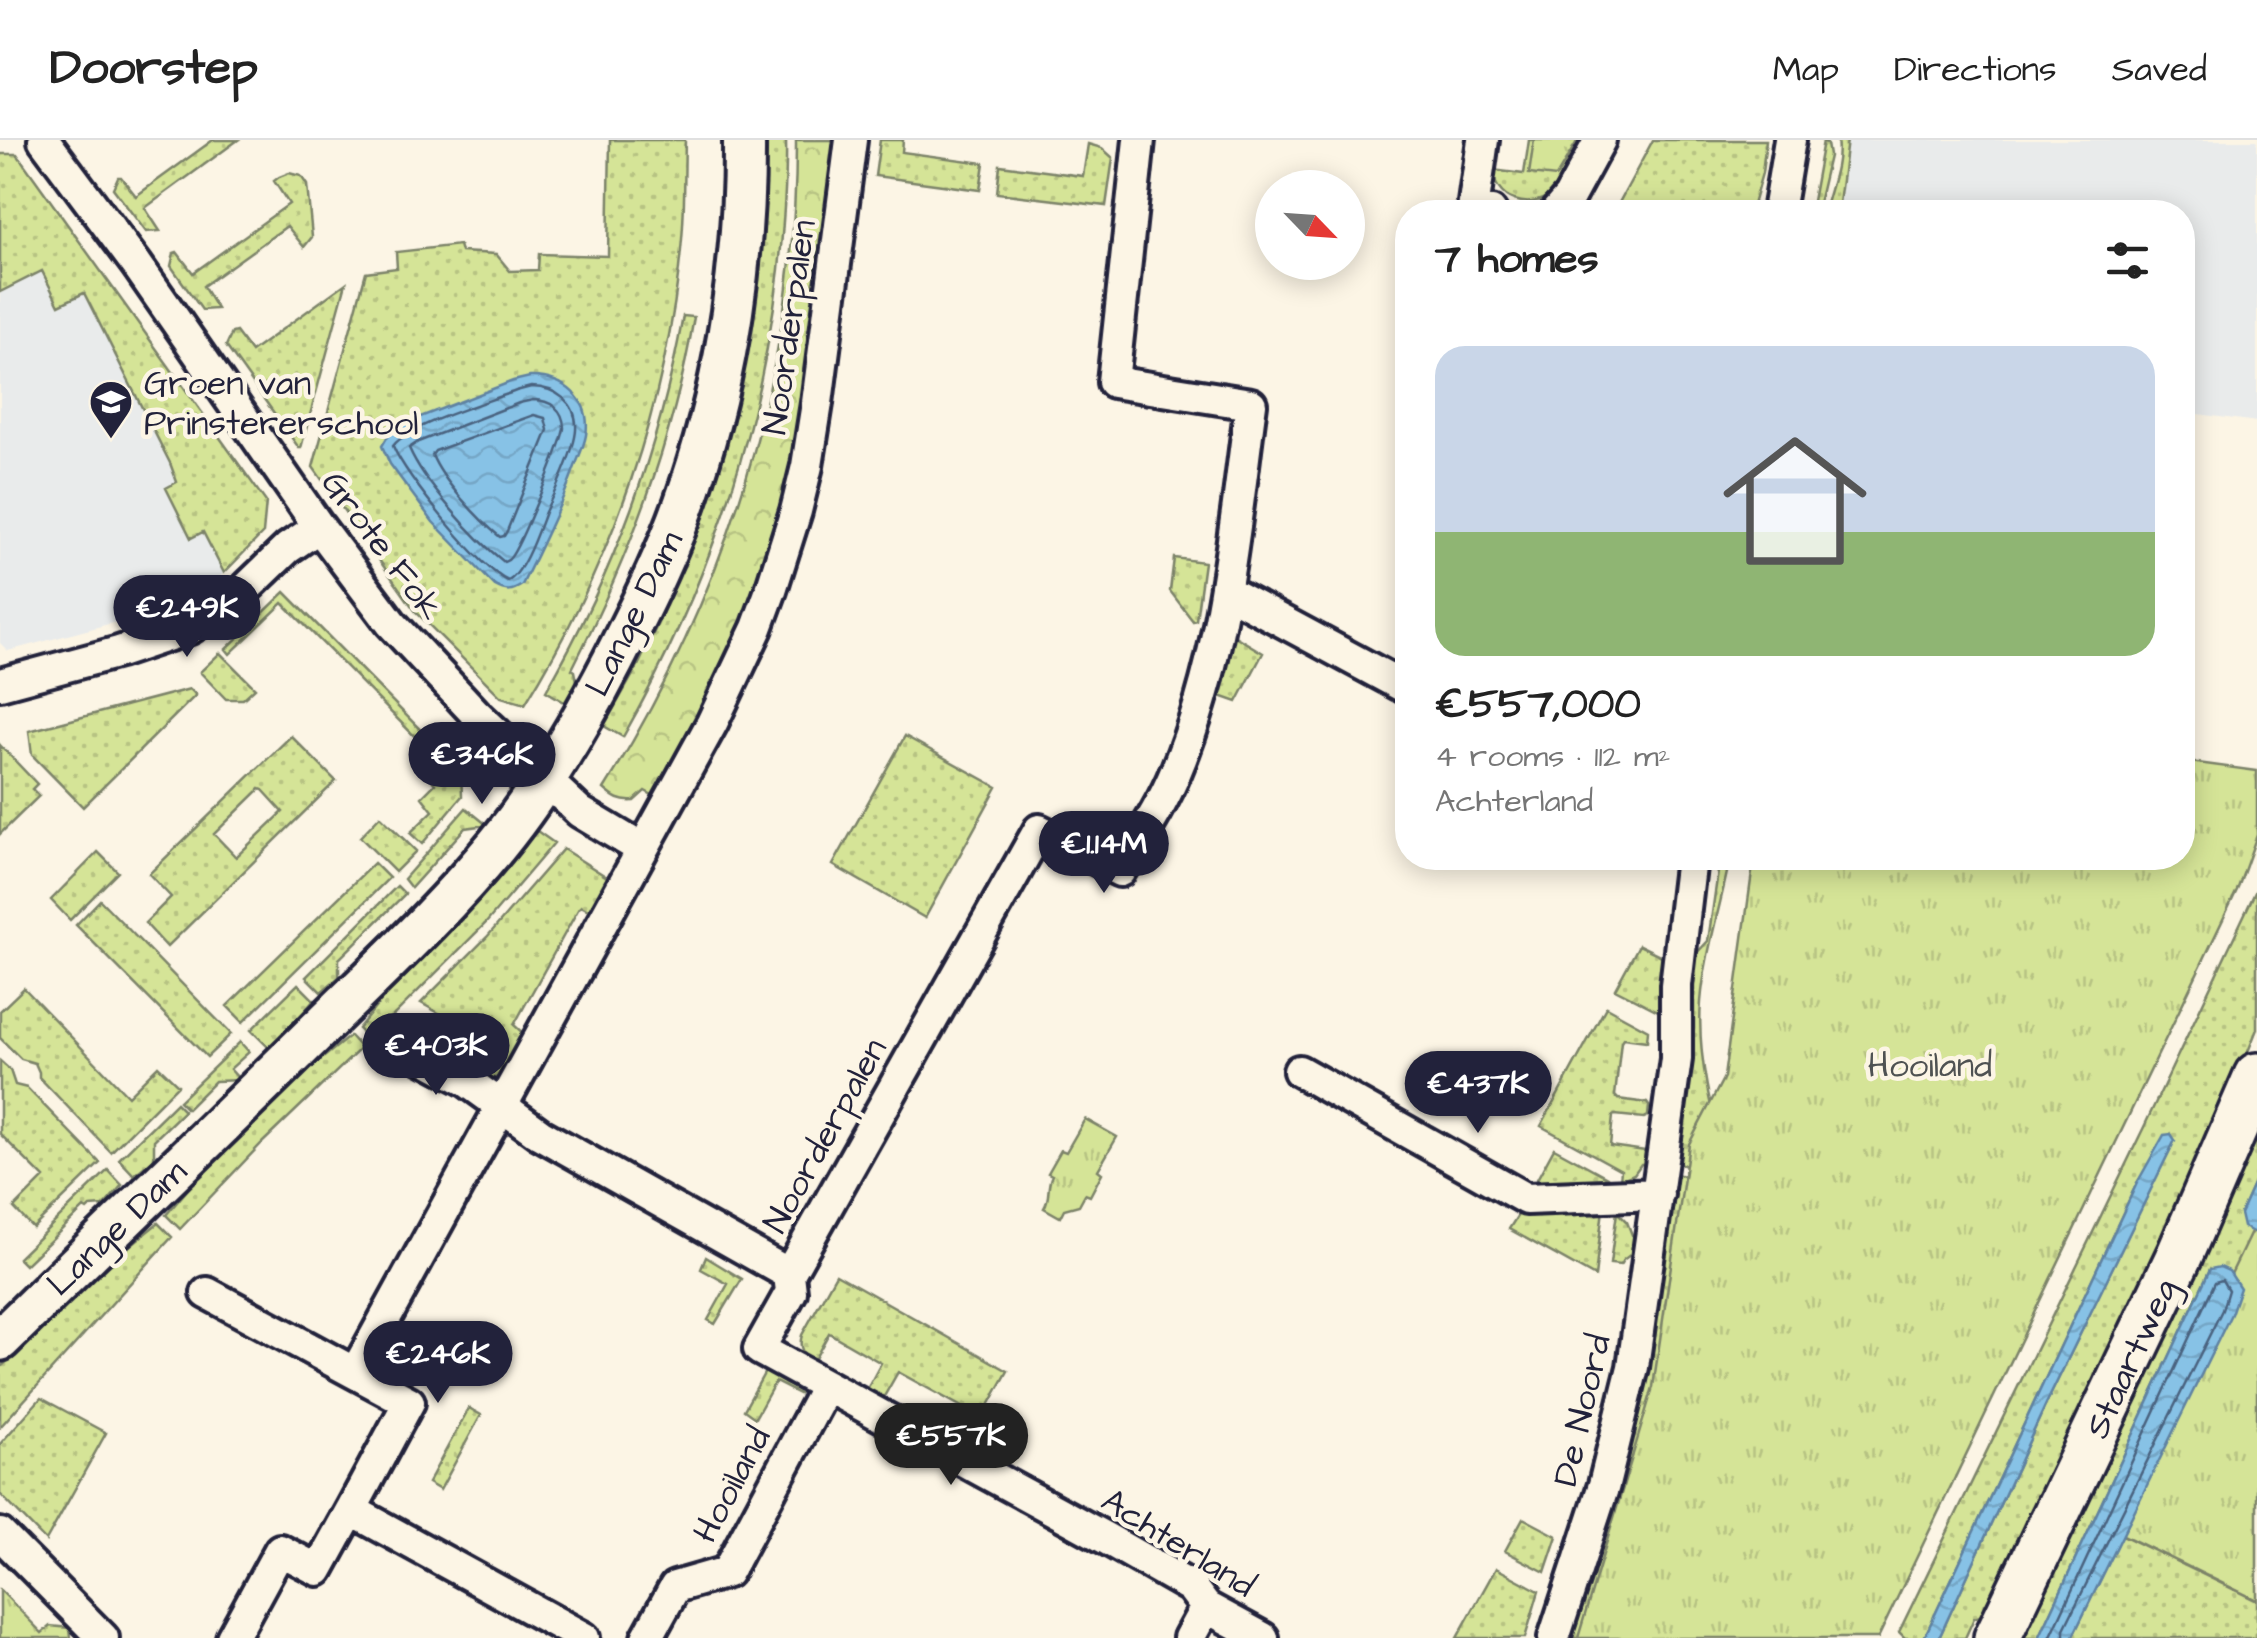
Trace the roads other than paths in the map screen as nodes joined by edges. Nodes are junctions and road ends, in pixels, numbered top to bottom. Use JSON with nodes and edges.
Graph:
{"nodes":[{"id":1,"x":44,"y":140,"type":"edge"},
{"id":2,"x":744,"y":140,"type":"edge"},
{"id":3,"x":852,"y":140,"type":"edge"},
{"id":4,"x":1139,"y":140,"type":"edge"},
{"id":5,"x":1482,"y":140,"type":"edge"},
{"id":6,"x":1600,"y":140,"type":"edge"},
{"id":7,"x":1790,"y":140,"type":"edge"},
{"id":8,"x":1474,"y":200,"type":"edge"},
{"id":9,"x":1567,"y":200,"type":"edge"},
{"id":10,"x":1780,"y":200,"type":"edge"},
{"id":11,"x":319,"y":527,"type":"junction"},
{"id":12,"x":1226,"y":592,"type":"junction"},
{"id":13,"x":1395,"y":682,"type":"edge"},
{"id":14,"x":0,"y":684,"type":"edge"},
{"id":15,"x":546,"y":780,"type":"junction"},
{"id":16,"x":642,"y":849,"type":"junction"},
{"id":17,"x":1690,"y":870,"type":"edge"},
{"id":18,"x":398,"y":1044,"type":"dead end"},
{"id":19,"x":1299,"y":1071,"type":"dead end"},
{"id":20,"x":2257,"y":1076,"type":"edge"},
{"id":21,"x":502,"y":1106,"type":"junction"},
{"id":22,"x":1658,"y":1194,"type":"junction"},
{"id":23,"x":789,"y":1274,"type":"junction"},
{"id":24,"x":208,"y":1293,"type":"dead end"},
{"id":25,"x":0,"y":1340,"type":"edge"},
{"id":26,"x":355,"y":1373,"type":"junction"},
{"id":27,"x":826,"y":1387,"type":"junction"},
{"id":28,"x":351,"y":1510,"type":"junction"},
{"id":29,"x":0,"y":1534,"type":"edge"},
{"id":30,"x":1206,"y":1607,"type":"junction"},
{"id":31,"x":103,"y":1638,"type":"edge"},
{"id":32,"x":232,"y":1638,"type":"edge"},
{"id":33,"x":584,"y":1638,"type":"edge"},
{"id":34,"x":646,"y":1638,"type":"edge"},
{"id":35,"x":1190,"y":1638,"type":"edge"},
{"id":36,"x":1262,"y":1638,"type":"edge"},
{"id":37,"x":1554,"y":1638,"type":"edge"},
{"id":38,"x":1997,"y":1638,"type":"edge"}],
"edges":[{"from":1,"to":11,"type":"street","name":"Grote Fok"},
{"from":2,"to":15,"type":"street","name":"Lange Dam"},
{"from":3,"to":16,"type":"street","name":"Noorderpalen"},
{"from":4,"to":12,"type":"street","name":"Noorderpalen"},
{"from":5,"to":8,"type":"street"},
{"from":6,"to":9,"type":"street"},
{"from":7,"to":10,"type":"street"},
{"from":11,"to":14,"type":"street"},
{"from":11,"to":15,"type":"street","name":"Grote Fok"},
{"from":12,"to":13,"type":"street"},
{"from":12,"to":23,"type":"street","name":"Noorderpalen"},
{"from":15,"to":16,"type":"street"},
{"from":15,"to":25,"type":"street","name":"Lange Dam"},
{"from":16,"to":21,"type":"street","name":"Noorderpalen"},
{"from":17,"to":22,"type":"street","name":"De Noord"},
{"from":18,"to":21,"type":"street"},
{"from":19,"to":22,"type":"street"},
{"from":20,"to":38,"type":"main road","name":"Staartweg"},
{"from":21,"to":23,"type":"street","name":"Noorderpalen"},
{"from":21,"to":26,"type":"street"},
{"from":22,"to":37,"type":"street","name":"De Noord"},
{"from":23,"to":27,"type":"street","name":"Achterland"},
{"from":24,"to":26,"type":"street"},
{"from":26,"to":28,"type":"street"},
{"from":27,"to":30,"type":"street","name":"Achterland"},
{"from":27,"to":34,"type":"street","name":"Hooiland"},
{"from":28,"to":32,"type":"street"},
{"from":28,"to":33,"type":"street"},
{"from":29,"to":31,"type":"street"},
{"from":30,"to":35,"type":"street"},
{"from":30,"to":36,"type":"street","name":"Achterland"}]}
